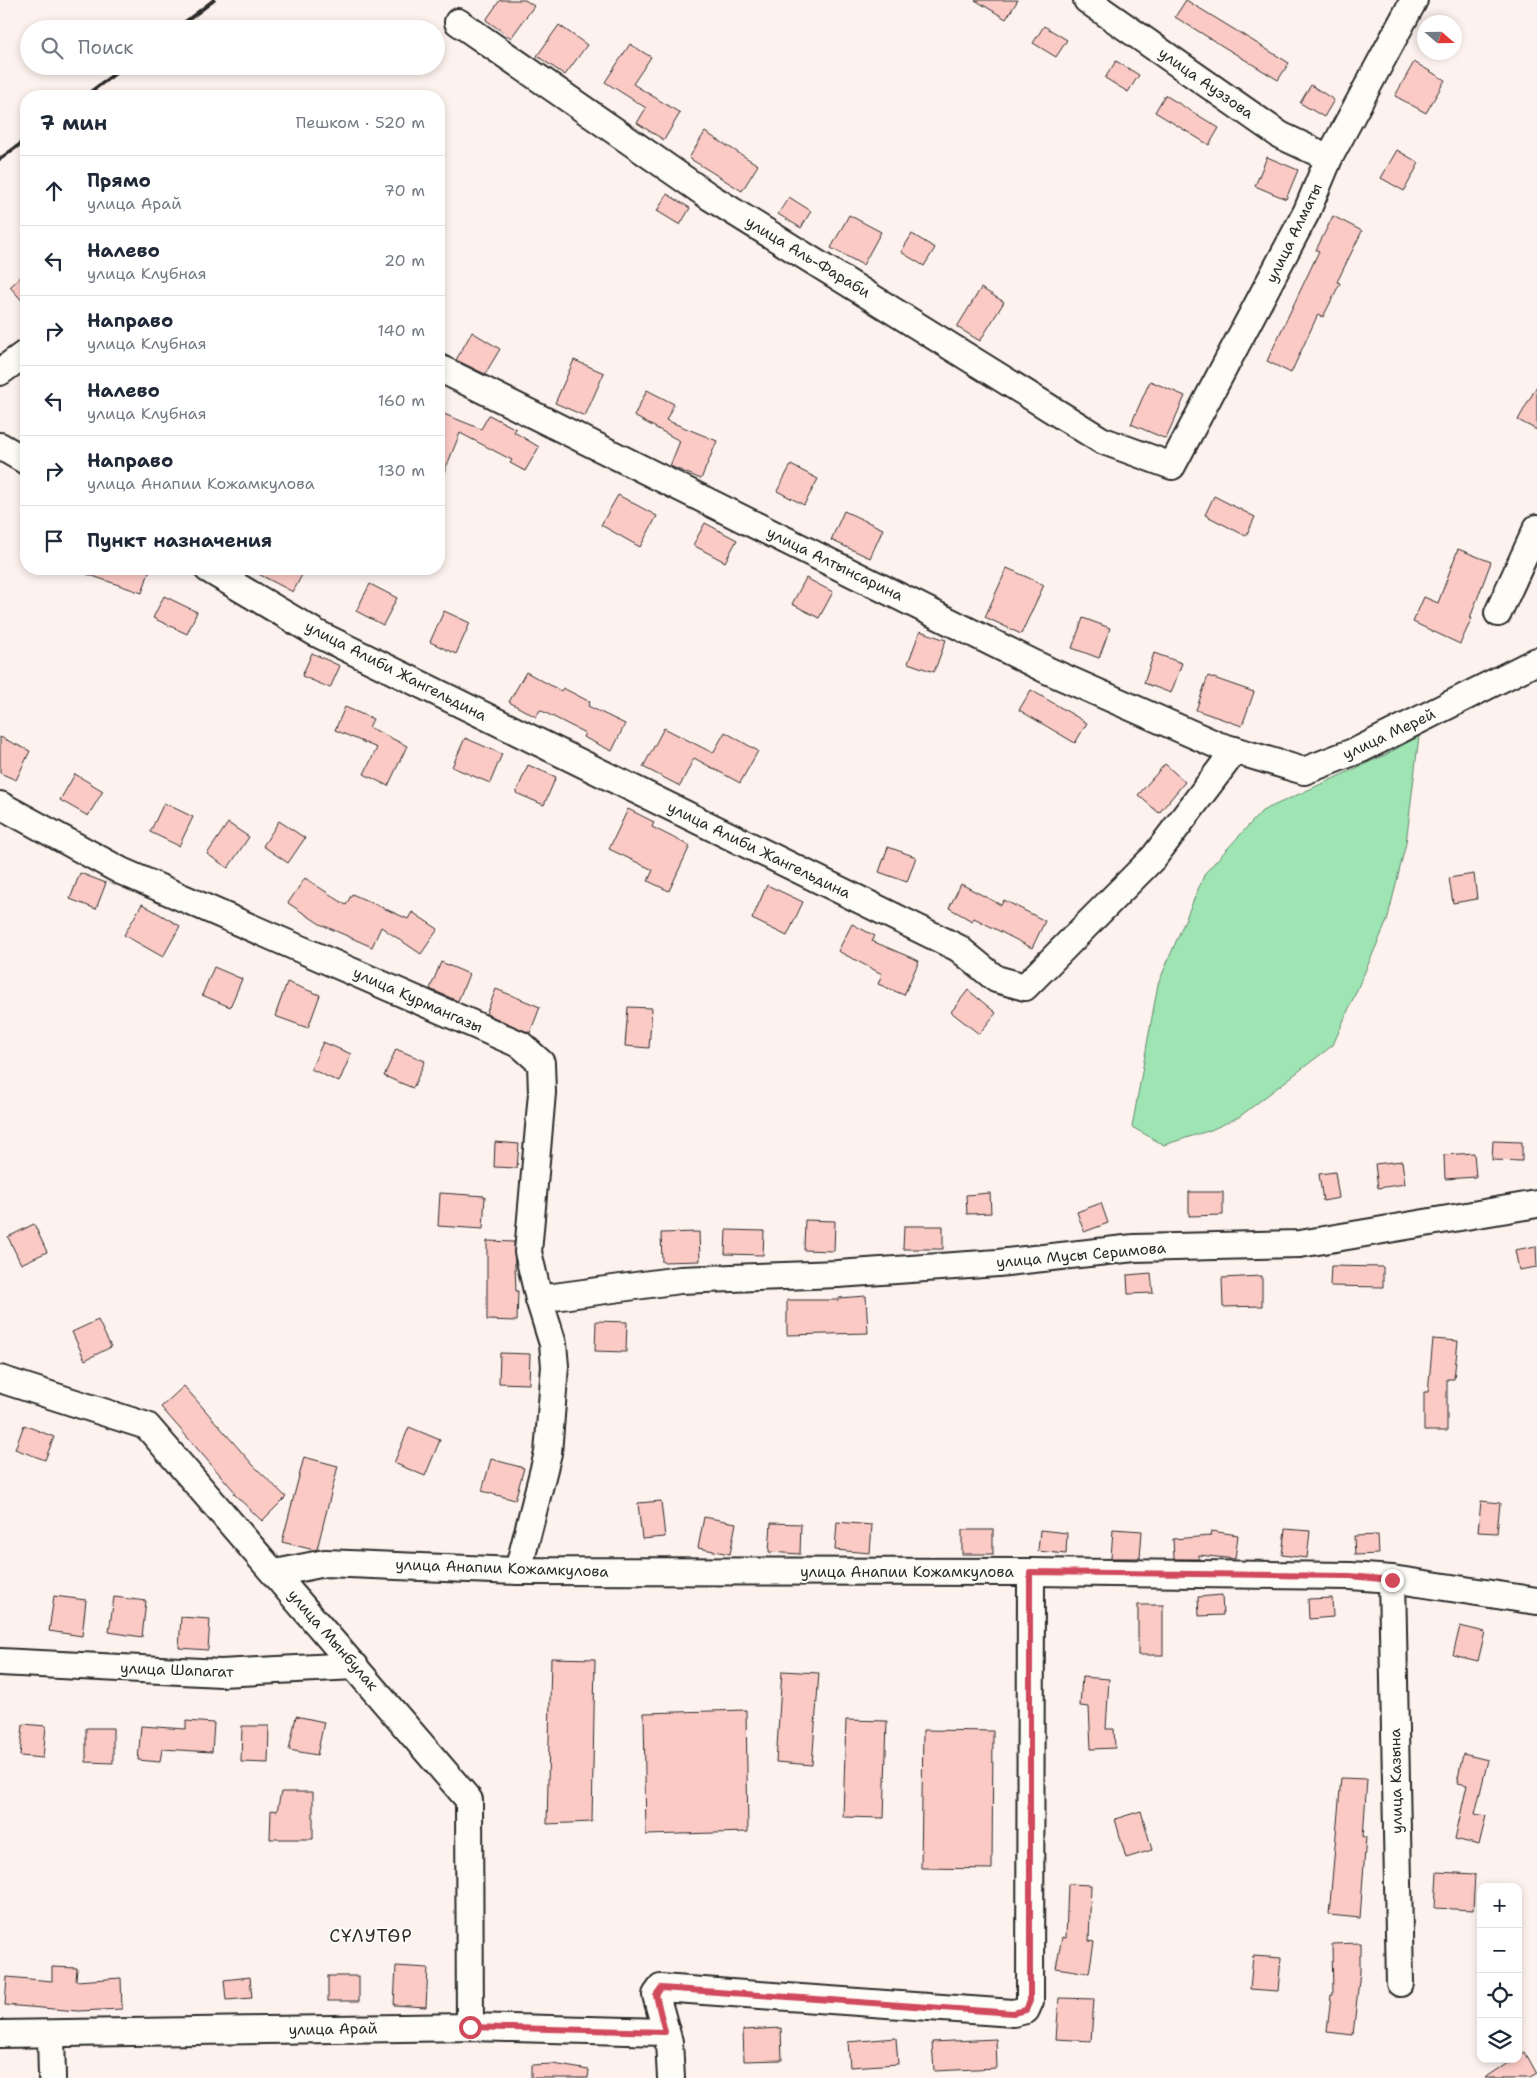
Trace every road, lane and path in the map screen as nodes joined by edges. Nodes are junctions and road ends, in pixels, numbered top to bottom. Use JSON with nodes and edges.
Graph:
{"nodes":[{"id":1,"x":1087,"y":0,"type":"edge"},
{"id":2,"x":1414,"y":0,"type":"edge"},
{"id":3,"x":458,"y":22,"type":"dead end"},
{"id":4,"x":1329,"y":158,"type":"junction"},
{"id":5,"x":20,"y":357,"type":"edge"},
{"id":6,"x":445,"y":371,"type":"edge"},
{"id":7,"x":0,"y":372,"type":"edge"},
{"id":8,"x":0,"y":446,"type":"edge"},
{"id":9,"x":20,"y":458,"type":"edge"},
{"id":10,"x":1172,"y":466,"type":"joint"},
{"id":11,"x":1537,"y":528,"type":"edge"},
{"id":12,"x":218,"y":575,"type":"edge"},
{"id":13,"x":1498,"y":613,"type":"dead end"},
{"id":14,"x":1537,"y":661,"type":"edge"},
{"id":15,"x":1235,"y":750,"type":"junction"},
{"id":16,"x":0,"y":806,"type":"edge"},
{"id":17,"x":1537,"y":1204,"type":"edge"},
{"id":18,"x":539,"y":1299,"type":"junction"},
{"id":19,"x":0,"y":1379,"type":"edge"},
{"id":20,"x":518,"y":1571,"type":"junction"},
{"id":21,"x":1030,"y":1572,"type":"junction"},
{"id":22,"x":276,"y":1573,"type":"junction"},
{"id":23,"x":1392,"y":1580,"type":"junction"},
{"id":24,"x":1537,"y":1601,"type":"edge"},
{"id":25,"x":0,"y":1662,"type":"edge"},
{"id":26,"x":355,"y":1666,"type":"junction"},
{"id":27,"x":1400,"y":1984,"type":"dead end"},
{"id":28,"x":470,"y":2027,"type":"junction"},
{"id":29,"x":665,"y":2032,"type":"junction"},
{"id":30,"x":0,"y":2034,"type":"edge"},
{"id":31,"x":51,"y":2035,"type":"junction"},
{"id":32,"x":52,"y":2078,"type":"edge"},
{"id":33,"x":671,"y":2078,"type":"edge"}],
"edges":[{"from":1,"to":4,"type":"street","name":"улица Ауэзова"},
{"from":2,"to":4,"type":"street","name":"улица Алматы"},
{"from":3,"to":10,"type":"street","name":"улица Аль-Фараби"},
{"from":4,"to":10,"type":"street","name":"улица Алматы"},
{"from":5,"to":7,"type":"street"},
{"from":6,"to":15,"type":"street","name":"улица Алтынсарина"},
{"from":8,"to":9,"type":"street"},
{"from":11,"to":13,"type":"street"},
{"from":12,"to":15,"type":"street","name":"улица Алиби Жангельдина"},
{"from":14,"to":15,"type":"street","name":"улица Мерей"},
{"from":16,"to":18,"type":"street","name":"улица Курмангазы"},
{"from":17,"to":18,"type":"street","name":"улица Мусы Серимова"},
{"from":18,"to":20,"type":"street","name":"улица Курмангазы"},
{"from":19,"to":22,"type":"street","name":"улица Мынбулак"},
{"from":20,"to":21,"type":"street","name":"улица Анапии Кожамкулова"},
{"from":20,"to":22,"type":"street","name":"улица Анапии Кожамкулова"},
{"from":21,"to":23,"type":"street","name":"улица Анапии Кожамкулова"},
{"from":21,"to":29,"type":"street"},
{"from":22,"to":26,"type":"street","name":"улица Мынбулак"},
{"from":23,"to":24,"type":"street","name":"улица Анапии Кожамкулова"},
{"from":23,"to":27,"type":"street","name":"улица Казына"},
{"from":25,"to":26,"type":"street","name":"улица Шапагат"},
{"from":26,"to":28,"type":"street","name":"улица Мынбулак"},
{"from":28,"to":29,"type":"street","name":"улица Арай"},
{"from":28,"to":31,"type":"street","name":"улица Арай"},
{"from":29,"to":33,"type":"street"},
{"from":30,"to":31,"type":"street","name":"улица Арай"},
{"from":31,"to":32,"type":"street"}]}
